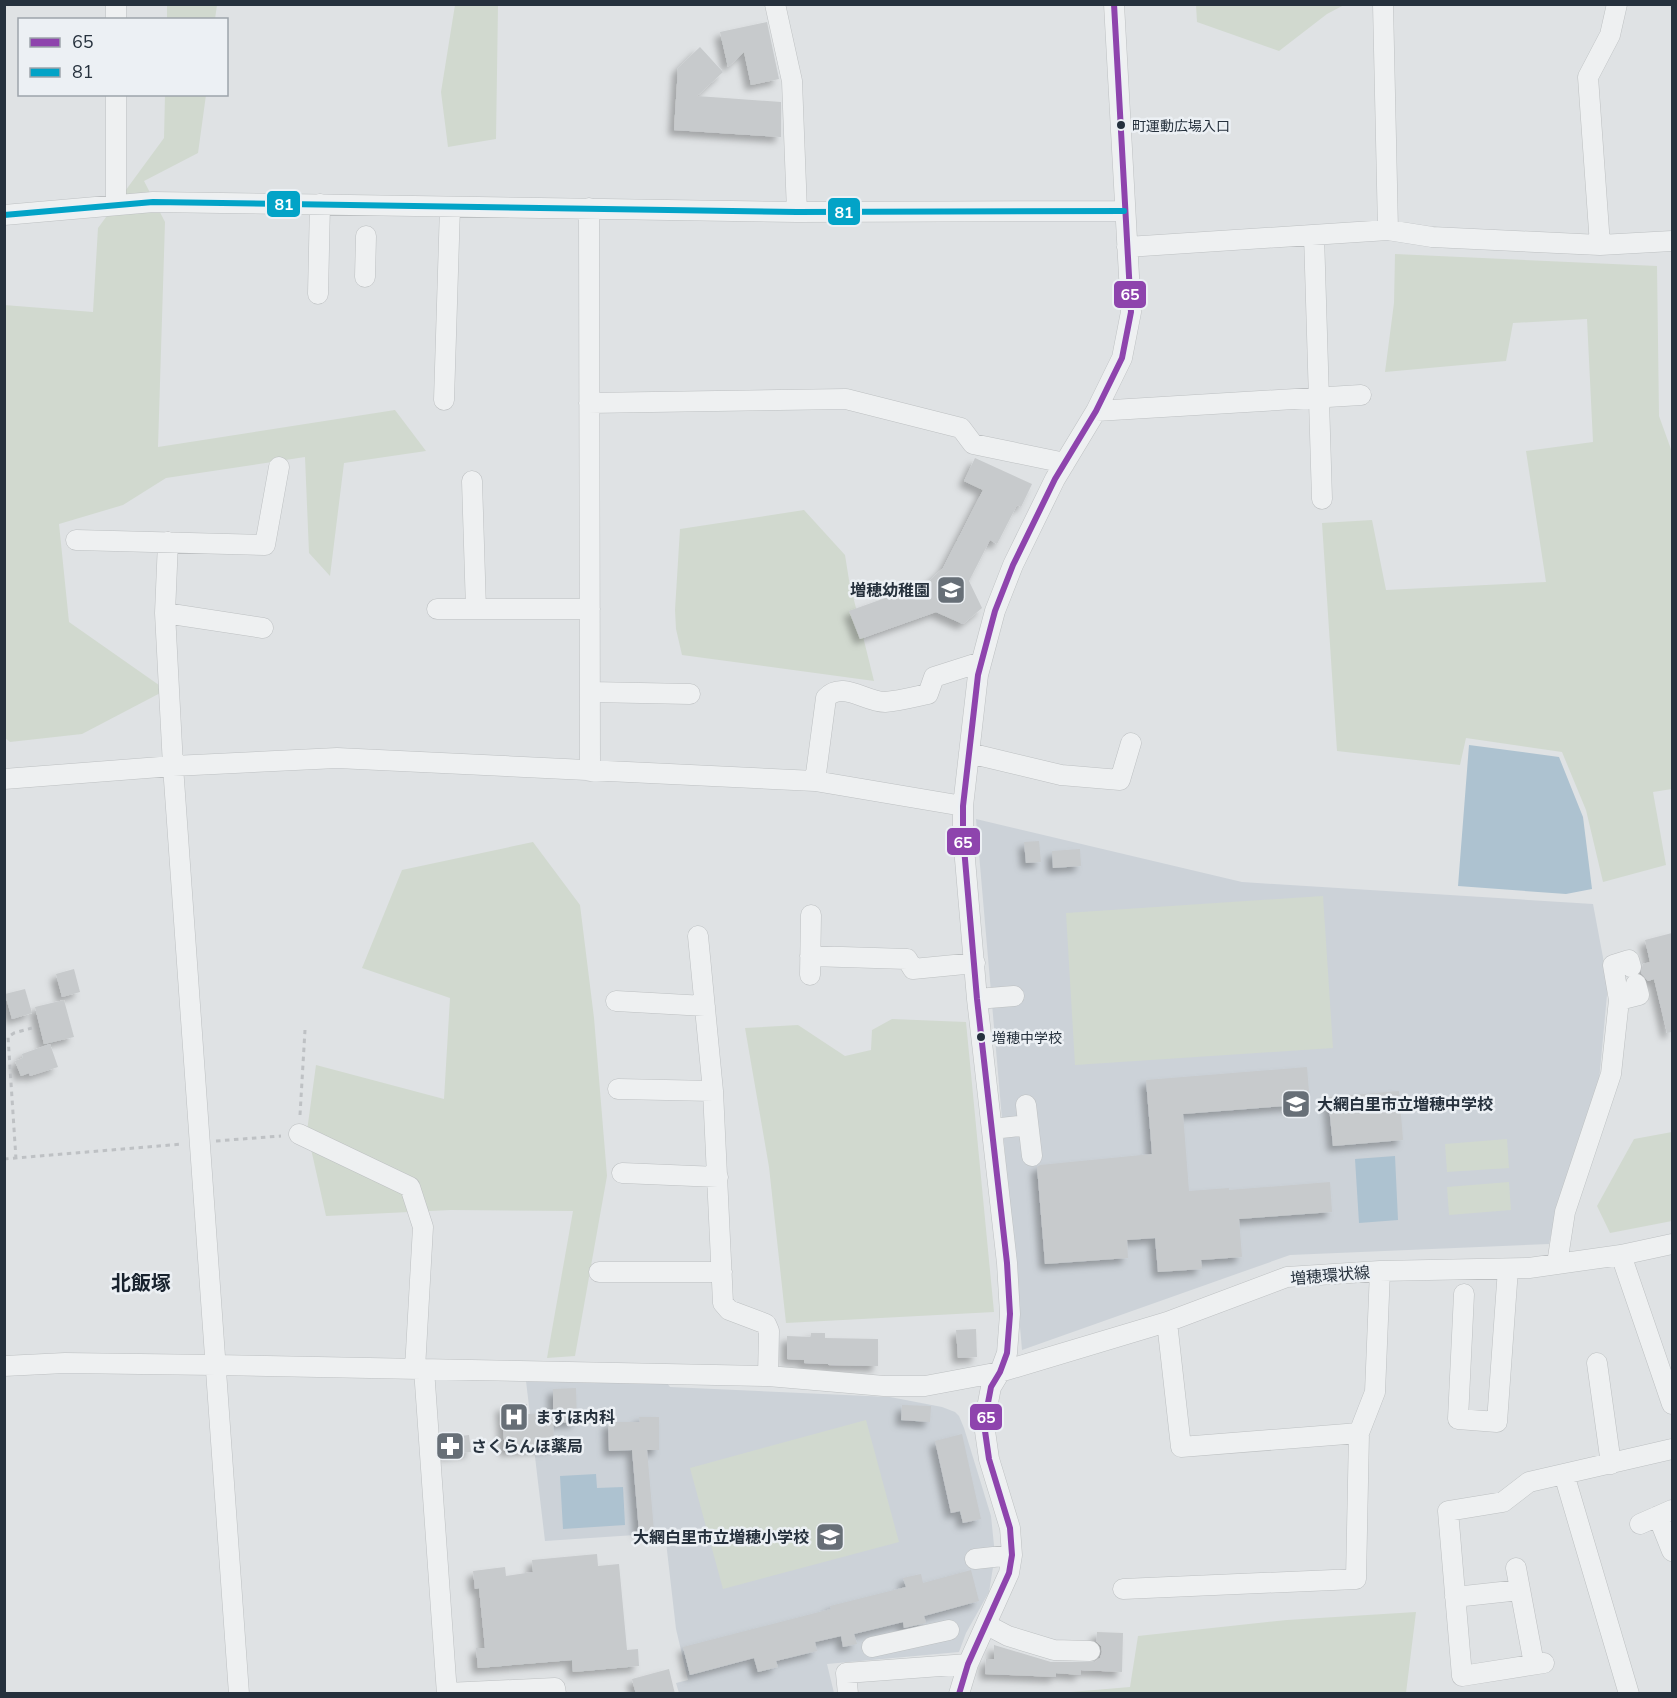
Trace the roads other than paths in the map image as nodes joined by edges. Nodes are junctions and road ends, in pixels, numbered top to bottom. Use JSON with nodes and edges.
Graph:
{"nodes":[{"id":1,"x":775,"y":4,"type":"edge"},
{"id":2,"x":1114,"y":4,"type":"edge"},
{"id":3,"x":1383,"y":4,"type":"edge"},
{"id":4,"x":1617,"y":4,"type":"edge"},
{"id":5,"x":116,"y":96,"type":"edge"},
{"id":6,"x":320,"y":204,"type":"junction"},
{"id":7,"x":116,"y":205,"type":"junction"},
{"id":8,"x":450,"y":207,"type":"junction"},
{"id":9,"x":589,"y":208,"type":"junction"},
{"id":10,"x":1124,"y":211,"type":"junction"},
{"id":11,"x":797,"y":212,"type":"junction"},
{"id":12,"x":4,"y":215,"type":"edge"},
{"id":13,"x":1388,"y":230,"type":"junction"},
{"id":14,"x":1314,"y":235,"type":"junction"},
{"id":15,"x":366,"y":236,"type":"dead end"},
{"id":16,"x":1672,"y":242,"type":"edge"},
{"id":17,"x":1600,"y":245,"type":"junction"},
{"id":18,"x":1127,"y":247,"type":"junction"},
{"id":19,"x":365,"y":277,"type":"dead end"},
{"id":20,"x":318,"y":294,"type":"dead end"},
{"id":21,"x":1361,"y":395,"type":"dead end"},
{"id":22,"x":1319,"y":398,"type":"junction"},
{"id":23,"x":444,"y":400,"type":"dead end"},
{"id":24,"x":588,"y":403,"type":"junction"},
{"id":25,"x":1096,"y":411,"type":"junction"},
{"id":26,"x":1065,"y":463,"type":"junction"},
{"id":27,"x":279,"y":467,"type":"dead end"},
{"id":28,"x":472,"y":480,"type":"dead end"},
{"id":29,"x":1322,"y":499,"type":"dead end"},
{"id":30,"x":76,"y":540,"type":"dead end"},
{"id":31,"x":168,"y":542,"type":"junction"},
{"id":32,"x":437,"y":609,"type":"dead end"},
{"id":33,"x":476,"y":609,"type":"junction"},
{"id":34,"x":590,"y":609,"type":"junction"},
{"id":35,"x":165,"y":614,"type":"junction"},
{"id":36,"x":263,"y":628,"type":"dead end"},
{"id":37,"x":981,"y":662,"type":"junction"},
{"id":38,"x":591,"y":692,"type":"junction"},
{"id":39,"x":690,"y":694,"type":"dead end"},
{"id":40,"x":1131,"y":743,"type":"dead end"},
{"id":41,"x":969,"y":753,"type":"junction"},
{"id":42,"x":173,"y":766,"type":"junction"},
{"id":43,"x":590,"y":771,"type":"junction"},
{"id":44,"x":4,"y":779,"type":"edge"},
{"id":45,"x":815,"y":781,"type":"junction"},
{"id":46,"x":963,"y":806,"type":"junction"},
{"id":47,"x":811,"y":915,"type":"dead end"},
{"id":48,"x":698,"y":936,"type":"dead end"},
{"id":49,"x":975,"y":963,"type":"junction"},
{"id":50,"x":1014,"y":996,"type":"dead end"},
{"id":51,"x":977,"y":999,"type":"junction"},
{"id":52,"x":1619,"y":1000,"type":"junction"},
{"id":53,"x":616,"y":1001,"type":"dead end"},
{"id":54,"x":705,"y":1006,"type":"junction"},
{"id":55,"x":618,"y":1089,"type":"dead end"},
{"id":56,"x":713,"y":1091,"type":"junction"},
{"id":57,"x":1026,"y":1105,"type":"dead end"},
{"id":58,"x":1028,"y":1125,"type":"junction"},
{"id":59,"x":992,"y":1129,"type":"junction"},
{"id":60,"x":299,"y":1134,"type":"dead end"},
{"id":61,"x":1032,"y":1156,"type":"dead end"},
{"id":62,"x":622,"y":1173,"type":"dead end"},
{"id":63,"x":718,"y":1176,"type":"junction"},
{"id":64,"x":1672,"y":1244,"type":"edge"},
{"id":65,"x":1621,"y":1255,"type":"junction"},
{"id":66,"x":1557,"y":1264,"type":"junction"},
{"id":67,"x":1508,"y":1269,"type":"junction"},
{"id":68,"x":1380,"y":1271,"type":"junction"},
{"id":69,"x":599,"y":1272,"type":"dead end"},
{"id":70,"x":722,"y":1272,"type":"junction"},
{"id":71,"x":1464,"y":1294,"type":"dead end"},
{"id":72,"x":1167,"y":1322,"type":"junction"},
{"id":73,"x":1597,"y":1363,"type":"dead end"},
{"id":74,"x":215,"y":1365,"type":"junction"},
{"id":75,"x":4,"y":1366,"type":"edge"},
{"id":76,"x":1667,"y":1368,"type":"edge"},
{"id":77,"x":419,"y":1369,"type":"junction"},
{"id":78,"x":1000,"y":1372,"type":"junction"},
{"id":79,"x":768,"y":1376,"type":"junction"},
{"id":80,"x":1672,"y":1404,"type":"edge"},
{"id":81,"x":1359,"y":1433,"type":"junction"},
{"id":82,"x":1672,"y":1449,"type":"edge"},
{"id":83,"x":1611,"y":1464,"type":"junction"},
{"id":84,"x":1564,"y":1474,"type":"junction"},
{"id":85,"x":1665,"y":1513,"type":"edge"},
{"id":86,"x":1640,"y":1524,"type":"dead end"},
{"id":87,"x":1672,"y":1551,"type":"edge"},
{"id":88,"x":1012,"y":1555,"type":"junction"},
{"id":89,"x":975,"y":1559,"type":"dead end"},
{"id":90,"x":1516,"y":1568,"type":"dead end"},
{"id":91,"x":1123,"y":1589,"type":"dead end"},
{"id":92,"x":1520,"y":1590,"type":"junction"},
{"id":93,"x":1455,"y":1597,"type":"junction"},
{"id":94,"x":987,"y":1625,"type":"junction"},
{"id":95,"x":949,"y":1630,"type":"dead end"},
{"id":96,"x":901,"y":1641,"type":"junction"},
{"id":97,"x":872,"y":1647,"type":"dead end"},
{"id":98,"x":1090,"y":1651,"type":"dead end"},
{"id":99,"x":968,"y":1664,"type":"junction"},
{"id":100,"x":902,"y":1669,"type":"junction"},
{"id":101,"x":447,"y":1693,"type":"edge"},
{"id":102,"x":239,"y":1694,"type":"edge"},
{"id":103,"x":556,"y":1694,"type":"edge"},
{"id":104,"x":849,"y":1694,"type":"edge"},
{"id":105,"x":959,"y":1694,"type":"edge"},
{"id":106,"x":1629,"y":1694,"type":"edge"}],
"edges":[{"from":1,"to":11,"type":"street"},
{"from":2,"to":10,"type":"street"},
{"from":3,"to":13,"type":"street"},
{"from":4,"to":17,"type":"street"},
{"from":5,"to":7,"type":"street"},
{"from":6,"to":7,"type":"street"},
{"from":6,"to":8,"type":"street"},
{"from":6,"to":20,"type":"street"},
{"from":7,"to":12,"type":"street"},
{"from":8,"to":9,"type":"street"},
{"from":8,"to":23,"type":"street"},
{"from":9,"to":11,"type":"street"},
{"from":9,"to":24,"type":"street"},
{"from":10,"to":11,"type":"street"},
{"from":10,"to":18,"type":"street"},
{"from":13,"to":14,"type":"street"},
{"from":13,"to":17,"type":"street"},
{"from":14,"to":18,"type":"street"},
{"from":14,"to":22,"type":"street"},
{"from":15,"to":19,"type":"street"},
{"from":16,"to":17,"type":"street"},
{"from":18,"to":25,"type":"street"},
{"from":21,"to":22,"type":"street"},
{"from":22,"to":25,"type":"street"},
{"from":22,"to":29,"type":"street"},
{"from":24,"to":26,"type":"street"},
{"from":24,"to":34,"type":"street"},
{"from":25,"to":26,"type":"street"},
{"from":26,"to":37,"type":"street"},
{"from":27,"to":31,"type":"street"},
{"from":28,"to":33,"type":"street"},
{"from":30,"to":31,"type":"street"},
{"from":31,"to":35,"type":"street"},
{"from":32,"to":33,"type":"street"},
{"from":33,"to":34,"type":"street"},
{"from":34,"to":38,"type":"street"},
{"from":35,"to":36,"type":"street"},
{"from":35,"to":42,"type":"street"},
{"from":37,"to":41,"type":"street"},
{"from":37,"to":45,"type":"street"},
{"from":38,"to":39,"type":"street"},
{"from":38,"to":43,"type":"street"},
{"from":40,"to":41,"type":"street"},
{"from":41,"to":46,"type":"street"},
{"from":42,"to":43,"type":"street"},
{"from":42,"to":44,"type":"street"},
{"from":42,"to":74,"type":"street"},
{"from":43,"to":45,"type":"street"},
{"from":45,"to":46,"type":"street"},
{"from":46,"to":49,"type":"street"},
{"from":47,"to":49,"type":"street"},
{"from":48,"to":54,"type":"street"},
{"from":49,"to":51,"type":"street"},
{"from":50,"to":51,"type":"street"},
{"from":51,"to":59,"type":"street"},
{"from":52,"to":52,"type":"street"},
{"from":52,"to":66,"type":"street"},
{"from":53,"to":54,"type":"street"},
{"from":54,"to":56,"type":"street"},
{"from":55,"to":56,"type":"street"},
{"from":56,"to":63,"type":"street"},
{"from":57,"to":58,"type":"street"},
{"from":58,"to":59,"type":"street"},
{"from":58,"to":61,"type":"street"},
{"from":59,"to":78,"type":"street"},
{"from":60,"to":77,"type":"street"},
{"from":62,"to":63,"type":"street"},
{"from":63,"to":70,"type":"street"},
{"from":64,"to":65,"type":"street","name":"増穂環状線"},
{"from":65,"to":66,"type":"street","name":"増穂環状線"},
{"from":65,"to":76,"type":"street"},
{"from":66,"to":67,"type":"street","name":"増穂環状線"},
{"from":67,"to":68,"type":"street","name":"増穂環状線"},
{"from":67,"to":71,"type":"street"},
{"from":68,"to":72,"type":"street","name":"増穂環状線"},
{"from":68,"to":81,"type":"street"},
{"from":69,"to":70,"type":"street"},
{"from":70,"to":79,"type":"street"},
{"from":72,"to":78,"type":"street","name":"増穂環状線"},
{"from":72,"to":81,"type":"street"},
{"from":73,"to":83,"type":"street"},
{"from":74,"to":75,"type":"street","name":"増穂環状線"},
{"from":74,"to":77,"type":"street","name":"増穂環状線"},
{"from":74,"to":102,"type":"street"},
{"from":76,"to":80,"type":"street"},
{"from":77,"to":79,"type":"street","name":"増穂環状線"},
{"from":77,"to":101,"type":"street"},
{"from":78,"to":79,"type":"street","name":"増穂環状線"},
{"from":78,"to":88,"type":"street"},
{"from":81,"to":91,"type":"street"},
{"from":82,"to":83,"type":"street"},
{"from":83,"to":84,"type":"street"},
{"from":84,"to":93,"type":"street"},
{"from":84,"to":106,"type":"street"},
{"from":85,"to":86,"type":"street"},
{"from":85,"to":87,"type":"street"},
{"from":88,"to":89,"type":"street"},
{"from":88,"to":94,"type":"street"},
{"from":90,"to":92,"type":"street"},
{"from":92,"to":93,"type":"street"},
{"from":92,"to":93,"type":"street"},
{"from":94,"to":98,"type":"street"},
{"from":94,"to":99,"type":"street"},
{"from":95,"to":96,"type":"street"},
{"from":96,"to":97,"type":"street"},
{"from":96,"to":100,"type":"street"},
{"from":99,"to":100,"type":"street"},
{"from":99,"to":105,"type":"street"},
{"from":100,"to":104,"type":"street"},
{"from":101,"to":103,"type":"street"}]}
